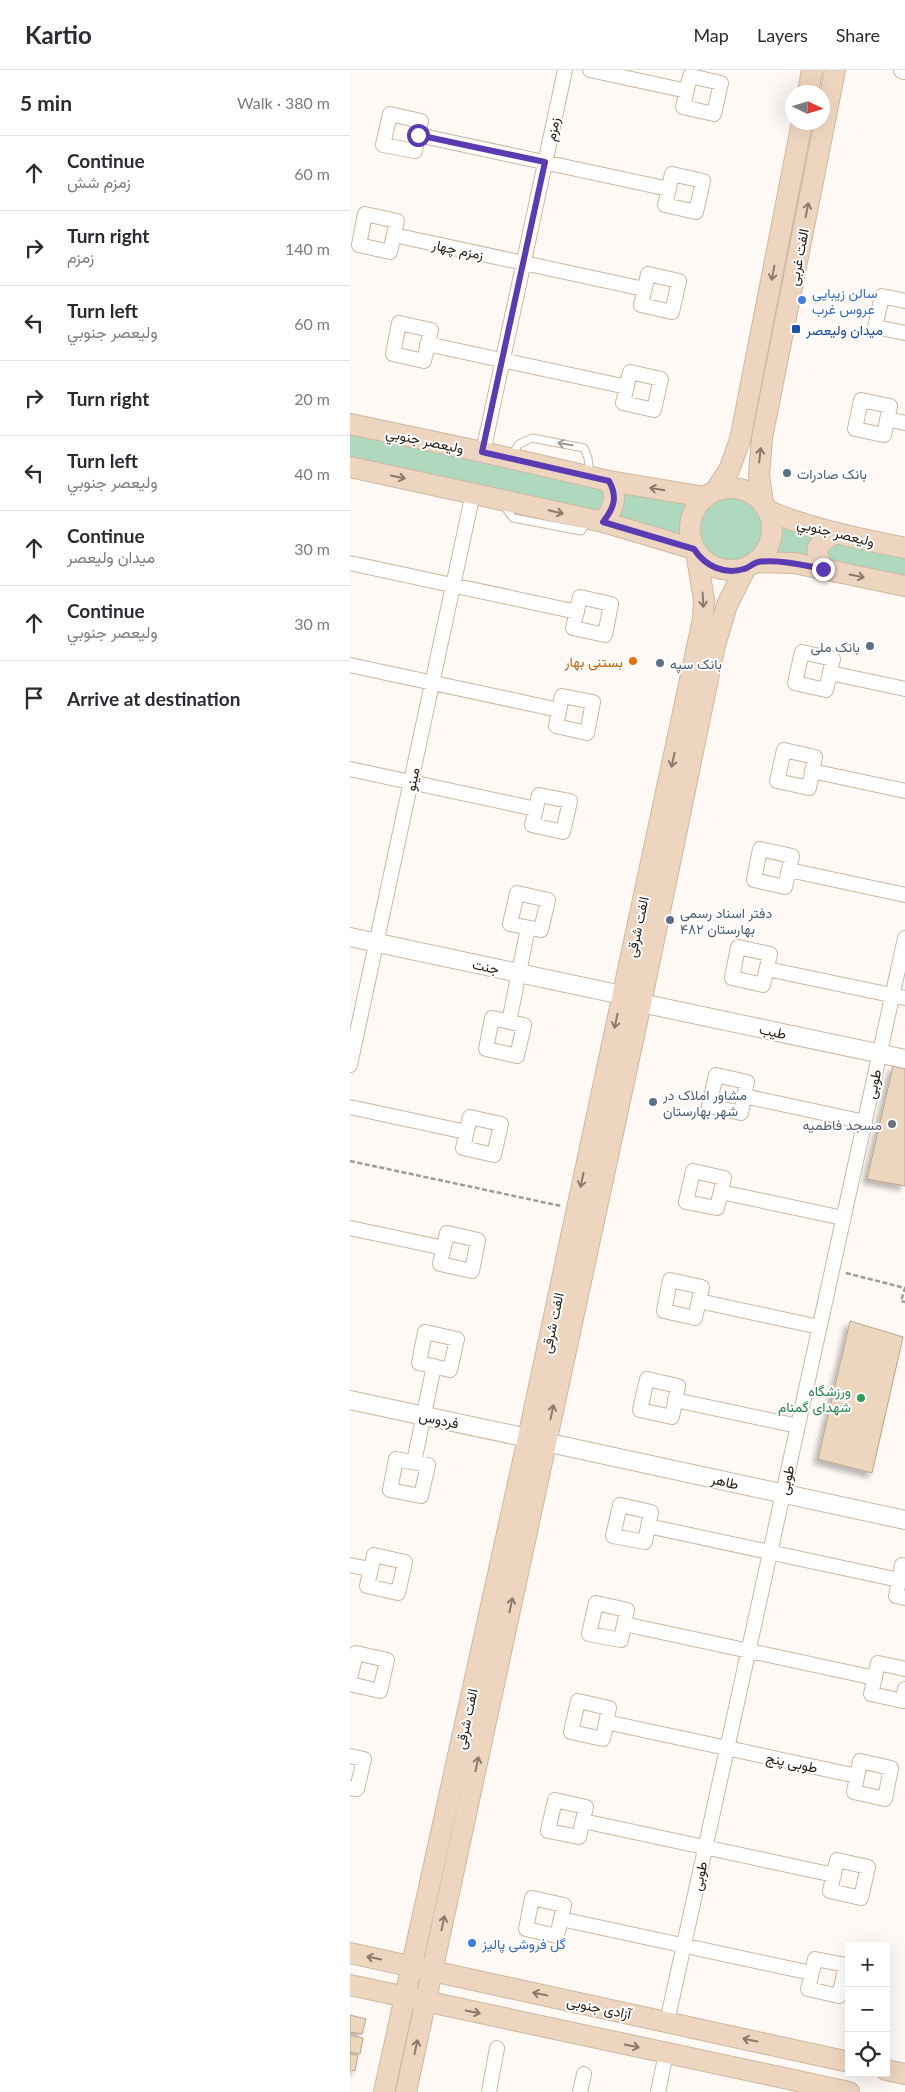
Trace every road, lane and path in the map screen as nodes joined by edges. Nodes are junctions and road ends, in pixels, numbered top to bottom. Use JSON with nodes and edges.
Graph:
{"nodes":[{"id":1,"x":565,"y":70,"type":"edge"},
{"id":2,"x":590,"y":70,"type":"edge"},
{"id":3,"x":812,"y":70,"type":"edge"},
{"id":4,"x":835,"y":70,"type":"edge"},
{"id":5,"x":809,"y":85,"type":"edge"},
{"id":6,"x":687,"y":91,"type":"dead end"},
{"id":7,"x":800,"y":130,"type":"edge"},
{"id":8,"x":418,"y":135,"type":"dead end"},
{"id":9,"x":545,"y":162,"type":"junction"},
{"id":10,"x":669,"y":189,"type":"dead end"},
{"id":11,"x":394,"y":235,"type":"dead end"},
{"id":12,"x":523,"y":263,"type":"junction"},
{"id":13,"x":644,"y":289,"type":"dead end"},
{"id":14,"x":905,"y":301,"type":"edge"},
{"id":15,"x":905,"y":333,"type":"edge"},
{"id":16,"x":428,"y":344,"type":"dead end"},
{"id":17,"x":502,"y":360,"type":"junction"},
{"id":18,"x":627,"y":387,"type":"dead end"},
{"id":19,"x":887,"y":419,"type":"dead end"},
{"id":20,"x":905,"y":423,"type":"edge"},
{"id":21,"x":350,"y":424,"type":"edge"},
{"id":22,"x":482,"y":452,"type":"junction"},
{"id":23,"x":509,"y":458,"type":"junction"},
{"id":24,"x":350,"y":467,"type":"edge"},
{"id":25,"x":600,"y":479,"type":"junction"},
{"id":26,"x":473,"y":493,"type":"junction"},
{"id":27,"x":710,"y":494,"type":"junction"},
{"id":28,"x":766,"y":507,"type":"junction"},
{"id":29,"x":596,"y":521,"type":"junction"},
{"id":30,"x":834,"y":534,"type":"junction"},
{"id":31,"x":905,"y":548,"type":"edge"},
{"id":32,"x":695,"y":551,"type":"junction"},
{"id":33,"x":350,"y":563,"type":"edge"},
{"id":34,"x":751,"y":566,"type":"junction"},
{"id":35,"x":823,"y":569,"type":"junction"},
{"id":36,"x":454,"y":585,"type":"junction"},
{"id":37,"x":905,"y":586,"type":"edge"},
{"id":38,"x":577,"y":612,"type":"dead end"},
{"id":39,"x":350,"y":665,"type":"edge"},
{"id":40,"x":830,"y":673,"type":"dead end"},
{"id":41,"x":432,"y":683,"type":"junction"},
{"id":42,"x":905,"y":689,"type":"edge"},
{"id":43,"x":559,"y":710,"type":"dead end"},
{"id":44,"x":350,"y":769,"type":"edge"},
{"id":45,"x":812,"y":771,"type":"dead end"},
{"id":46,"x":411,"y":782,"type":"junction"},
{"id":47,"x":905,"y":791,"type":"edge"},
{"id":48,"x":536,"y":809,"type":"dead end"},
{"id":49,"x":789,"y":870,"type":"dead end"},
{"id":50,"x":905,"y":895,"type":"edge"},
{"id":51,"x":528,"y":928,"type":"dead end"},
{"id":52,"x":350,"y":937,"type":"edge"},
{"id":53,"x":905,"y":938,"type":"edge"},
{"id":54,"x":376,"y":943,"type":"junction"},
{"id":55,"x":766,"y":968,"type":"dead end"},
{"id":56,"x":519,"y":973,"type":"junction"},
{"id":57,"x":622,"y":995,"type":"junction"},
{"id":58,"x":899,"y":997,"type":"edge"},
{"id":59,"x":641,"y":1003,"type":"junction"},
{"id":60,"x":509,"y":1022,"type":"dead end"},
{"id":61,"x":880,"y":1053,"type":"junction"},
{"id":62,"x":905,"y":1059,"type":"edge"},
{"id":63,"x":350,"y":1065,"type":"edge"},
{"id":64,"x":744,"y":1096,"type":"dead end"},
{"id":65,"x":350,"y":1107,"type":"edge"},
{"id":66,"x":865,"y":1122,"type":"junction"},
{"id":67,"x":466,"y":1132,"type":"dead end"},
{"id":68,"x":350,"y":1161,"type":"edge"},
{"id":69,"x":721,"y":1192,"type":"dead end"},
{"id":70,"x":576,"y":1210,"type":"junction"},
{"id":71,"x":844,"y":1218,"type":"junction"},
{"id":72,"x":350,"y":1228,"type":"edge"},
{"id":73,"x":444,"y":1248,"type":"dead end"},
{"id":74,"x":832,"y":1270,"type":"junction"},
{"id":75,"x":698,"y":1301,"type":"dead end"},
{"id":76,"x":905,"y":1302,"type":"edge"},
{"id":77,"x":820,"y":1327,"type":"junction"},
{"id":78,"x":434,"y":1366,"type":"dead end"},
{"id":79,"x":350,"y":1400,"type":"edge"},
{"id":80,"x":675,"y":1400,"type":"dead end"},
{"id":81,"x":423,"y":1416,"type":"junction"},
{"id":82,"x":798,"y":1426,"type":"junction"},
{"id":83,"x":536,"y":1440,"type":"junction"},
{"id":84,"x":414,"y":1462,"type":"dead end"},
{"id":85,"x":783,"y":1494,"type":"junction"},
{"id":86,"x":905,"y":1520,"type":"edge"},
{"id":87,"x":648,"y":1526,"type":"dead end"},
{"id":88,"x":770,"y":1552,"type":"junction"},
{"id":89,"x":350,"y":1565,"type":"edge"},
{"id":90,"x":905,"y":1566,"type":"edge"},
{"id":91,"x":370,"y":1570,"type":"dead end"},
{"id":92,"x":899,"y":1580,"type":"junction"},
{"id":93,"x":905,"y":1598,"type":"edge"},
{"id":94,"x":624,"y":1624,"type":"dead end"},
{"id":95,"x":749,"y":1650,"type":"junction"},
{"id":96,"x":905,"y":1669,"type":"edge"},
{"id":97,"x":351,"y":1671,"type":"edge"},
{"id":98,"x":875,"y":1678,"type":"junction"},
{"id":99,"x":350,"y":1684,"type":"edge"},
{"id":100,"x":905,"y":1689,"type":"edge"},
{"id":101,"x":606,"y":1722,"type":"dead end"},
{"id":102,"x":727,"y":1748,"type":"junction"},
{"id":103,"x":350,"y":1756,"type":"edge"},
{"id":104,"x":857,"y":1776,"type":"dead end"},
{"id":105,"x":350,"y":1788,"type":"edge"},
{"id":106,"x":583,"y":1821,"type":"dead end"},
{"id":107,"x":705,"y":1847,"type":"junction"},
{"id":108,"x":834,"y":1875,"type":"dead end"},
{"id":109,"x":561,"y":1919,"type":"dead end"},
{"id":110,"x":684,"y":1946,"type":"junction"},
{"id":111,"x":350,"y":1953,"type":"edge"},
{"id":112,"x":412,"y":1966,"type":"junction"},
{"id":113,"x":432,"y":1971,"type":"junction"},
{"id":114,"x":811,"y":1973,"type":"dead end"},
{"id":115,"x":350,"y":1985,"type":"edge"},
{"id":116,"x":405,"y":1997,"type":"junction"},
{"id":117,"x":426,"y":2001,"type":"junction"},
{"id":118,"x":667,"y":2022,"type":"junction"},
{"id":119,"x":497,"y":2048,"type":"dead end"},
{"id":120,"x":783,"y":2048,"type":"junction"},
{"id":121,"x":666,"y":2053,"type":"junction"},
{"id":122,"x":845,"y":2061,"type":"edge"},
{"id":123,"x":890,"y":2071,"type":"edge"},
{"id":124,"x":584,"y":2074,"type":"dead end"},
{"id":125,"x":905,"y":2074,"type":"edge"},
{"id":126,"x":775,"y":2076,"type":"junction"},
{"id":127,"x":384,"y":2092,"type":"edge"},
{"id":128,"x":406,"y":2092,"type":"edge"},
{"id":129,"x":489,"y":2092,"type":"edge"},
{"id":130,"x":580,"y":2092,"type":"edge"},
{"id":131,"x":658,"y":2092,"type":"edge"},
{"id":132,"x":849,"y":2092,"type":"edge"}],
"edges":[{"from":1,"to":9,"type":"street","name":"زمزم"},
{"from":2,"to":6,"type":"street"},
{"from":3,"to":5,"type":"main road"},
{"from":28,"to":4,"type":"main road","name":"الفت غربی","one_way":true},
{"from":7,"to":27,"type":"main road","name":"الفت غربی","one_way":true},
{"from":8,"to":9,"type":"street"},
{"from":9,"to":10,"type":"street"},
{"from":9,"to":12,"type":"street","name":"زمزم"},
{"from":11,"to":12,"type":"street","name":"زمزم چهار"},
{"from":12,"to":13,"type":"street","name":"زمزم چهار"},
{"from":12,"to":17,"type":"street","name":"زمزم"},
{"from":14,"to":15,"type":"street"},
{"from":16,"to":17,"type":"street"},
{"from":17,"to":18,"type":"street"},
{"from":17,"to":22,"type":"street","name":"زمزم"},
{"from":19,"to":20,"type":"street"},
{"from":21,"to":22,"type":"main road","name":"وليعصر جنوبي"},
{"from":22,"to":23,"type":"main road","name":"وليعصر جنوبي"},
{"from":23,"to":25,"type":"main road","name":"وليعصر جنوبي"},
{"from":25,"to":23,"type":"lane","one_way":true},
{"from":24,"to":26,"type":"main road","one_way":true},
{"from":27,"to":25,"type":"main road","name":"وليعصر جنوبي","one_way":true},
{"from":25,"to":29,"type":"main road"},
{"from":26,"to":29,"type":"main road","one_way":true},
{"from":26,"to":36,"type":"street","name":"مینو"},
{"from":27,"to":28,"type":"main road"},
{"from":27,"to":32,"type":"main road"},
{"from":28,"to":30,"type":"main road","name":"وليعصر جنوبي"},
{"from":28,"to":34,"type":"main road"},
{"from":29,"to":32,"type":"main road"},
{"from":30,"to":31,"type":"main road","name":"وليعصر جنوبي"},
{"from":30,"to":35,"type":"main road"},
{"from":32,"to":34,"type":"main road"},
{"from":32,"to":57,"type":"main road","name":"الفت شرقی","one_way":true},
{"from":33,"to":36,"type":"street"},
{"from":34,"to":35,"type":"main road"},
{"from":34,"to":59,"type":"main road","name":"الفت شرقی"},
{"from":35,"to":37,"type":"main road","one_way":true},
{"from":36,"to":38,"type":"street"},
{"from":36,"to":41,"type":"street","name":"مینو"},
{"from":39,"to":41,"type":"street"},
{"from":40,"to":42,"type":"street"},
{"from":41,"to":43,"type":"street"},
{"from":41,"to":46,"type":"street","name":"مینو"},
{"from":44,"to":46,"type":"street"},
{"from":45,"to":47,"type":"street"},
{"from":46,"to":48,"type":"street"},
{"from":46,"to":54,"type":"street","name":"مینو"},
{"from":49,"to":50,"type":"street"},
{"from":51,"to":56,"type":"street"},
{"from":52,"to":54,"type":"street","name":"جنت"},
{"from":53,"to":58,"type":"street","name":"طوبی"},
{"from":54,"to":56,"type":"street","name":"جنت"},
{"from":54,"to":63,"type":"street","name":"مینو"},
{"from":55,"to":58,"type":"street"},
{"from":56,"to":57,"type":"street","name":"جنت"},
{"from":56,"to":60,"type":"street"},
{"from":57,"to":70,"type":"main road","name":"الفت شرقی","one_way":true},
{"from":58,"to":61,"type":"street","name":"طوبی"},
{"from":59,"to":61,"type":"street","name":"طیب"},
{"from":83,"to":59,"type":"main road","name":"الفت شرقی","one_way":true},
{"from":61,"to":62,"type":"street","name":"طیب"},
{"from":61,"to":66,"type":"street","name":"طوبی"},
{"from":64,"to":66,"type":"street"},
{"from":65,"to":67,"type":"street"},
{"from":66,"to":71,"type":"street","name":"طوبی"},
{"from":68,"to":70,"type":"path"},
{"from":69,"to":71,"type":"street"},
{"from":70,"to":83,"type":"main road","name":"الفت شرقی"},
{"from":71,"to":74,"type":"street","name":"طوبی"},
{"from":72,"to":73,"type":"street"},
{"from":74,"to":76,"type":"path"},
{"from":74,"to":77,"type":"street","name":"طوبی"},
{"from":75,"to":77,"type":"street"},
{"from":77,"to":82,"type":"street","name":"طوبی"},
{"from":78,"to":81,"type":"street"},
{"from":79,"to":81,"type":"street","name":"فردوس"},
{"from":80,"to":82,"type":"street"},
{"from":81,"to":83,"type":"street","name":"فردوس"},
{"from":81,"to":84,"type":"street"},
{"from":82,"to":85,"type":"street","name":"طوبی"},
{"from":83,"to":85,"type":"street","name":"طاهر"},
{"from":83,"to":112,"type":"main road","name":"الفت شرقی"},
{"from":113,"to":83,"type":"main road","name":"الفت شرقی","one_way":true},
{"from":85,"to":86,"type":"street","name":"طاهر"},
{"from":85,"to":88,"type":"street","name":"طوبی"},
{"from":87,"to":88,"type":"street"},
{"from":88,"to":92,"type":"street"},
{"from":88,"to":95,"type":"street","name":"طوبی"},
{"from":89,"to":91,"type":"street"},
{"from":90,"to":92,"type":"street"},
{"from":92,"to":93,"type":"street"},
{"from":94,"to":95,"type":"street"},
{"from":95,"to":98,"type":"street"},
{"from":95,"to":102,"type":"street","name":"طوبی"},
{"from":96,"to":98,"type":"street"},
{"from":97,"to":99,"type":"street"},
{"from":98,"to":100,"type":"street"},
{"from":101,"to":102,"type":"street","name":"طوبی پنج"},
{"from":102,"to":104,"type":"street","name":"طوبی پنج"},
{"from":102,"to":107,"type":"street","name":"طوبی"},
{"from":103,"to":105,"type":"street"},
{"from":106,"to":107,"type":"street"},
{"from":107,"to":108,"type":"street"},
{"from":107,"to":110,"type":"street","name":"طوبی"},
{"from":109,"to":110,"type":"street"},
{"from":110,"to":114,"type":"street"},
{"from":110,"to":118,"type":"street","name":"طوبی"},
{"from":112,"to":111,"type":"main road","name":"آزادی جنوبی","one_way":true},
{"from":112,"to":113,"type":"main road","name":"آزادی جنوبی"},
{"from":112,"to":116,"type":"main road","name":"الفت شرقی"},
{"from":113,"to":117,"type":"main road","name":"الفت شرقی"},
{"from":118,"to":113,"type":"main road","name":"آزادی جنوبی","one_way":true},
{"from":115,"to":116,"type":"main road"},
{"from":116,"to":117,"type":"main road"},
{"from":116,"to":127,"type":"main road","name":"الفت شرقی"},
{"from":117,"to":121,"type":"main road","one_way":true},
{"from":128,"to":117,"type":"main road","name":"الفت شرقی","one_way":true},
{"from":120,"to":118,"type":"main road","name":"آزادی جنوبی","one_way":true},
{"from":119,"to":129,"type":"street"},
{"from":120,"to":122,"type":"main road","name":"آزادی جنوبی"},
{"from":120,"to":126,"type":"main road"},
{"from":121,"to":126,"type":"main road"},
{"from":121,"to":131,"type":"street"},
{"from":123,"to":125,"type":"main road"},
{"from":124,"to":130,"type":"street"},
{"from":126,"to":132,"type":"main road"}]}
